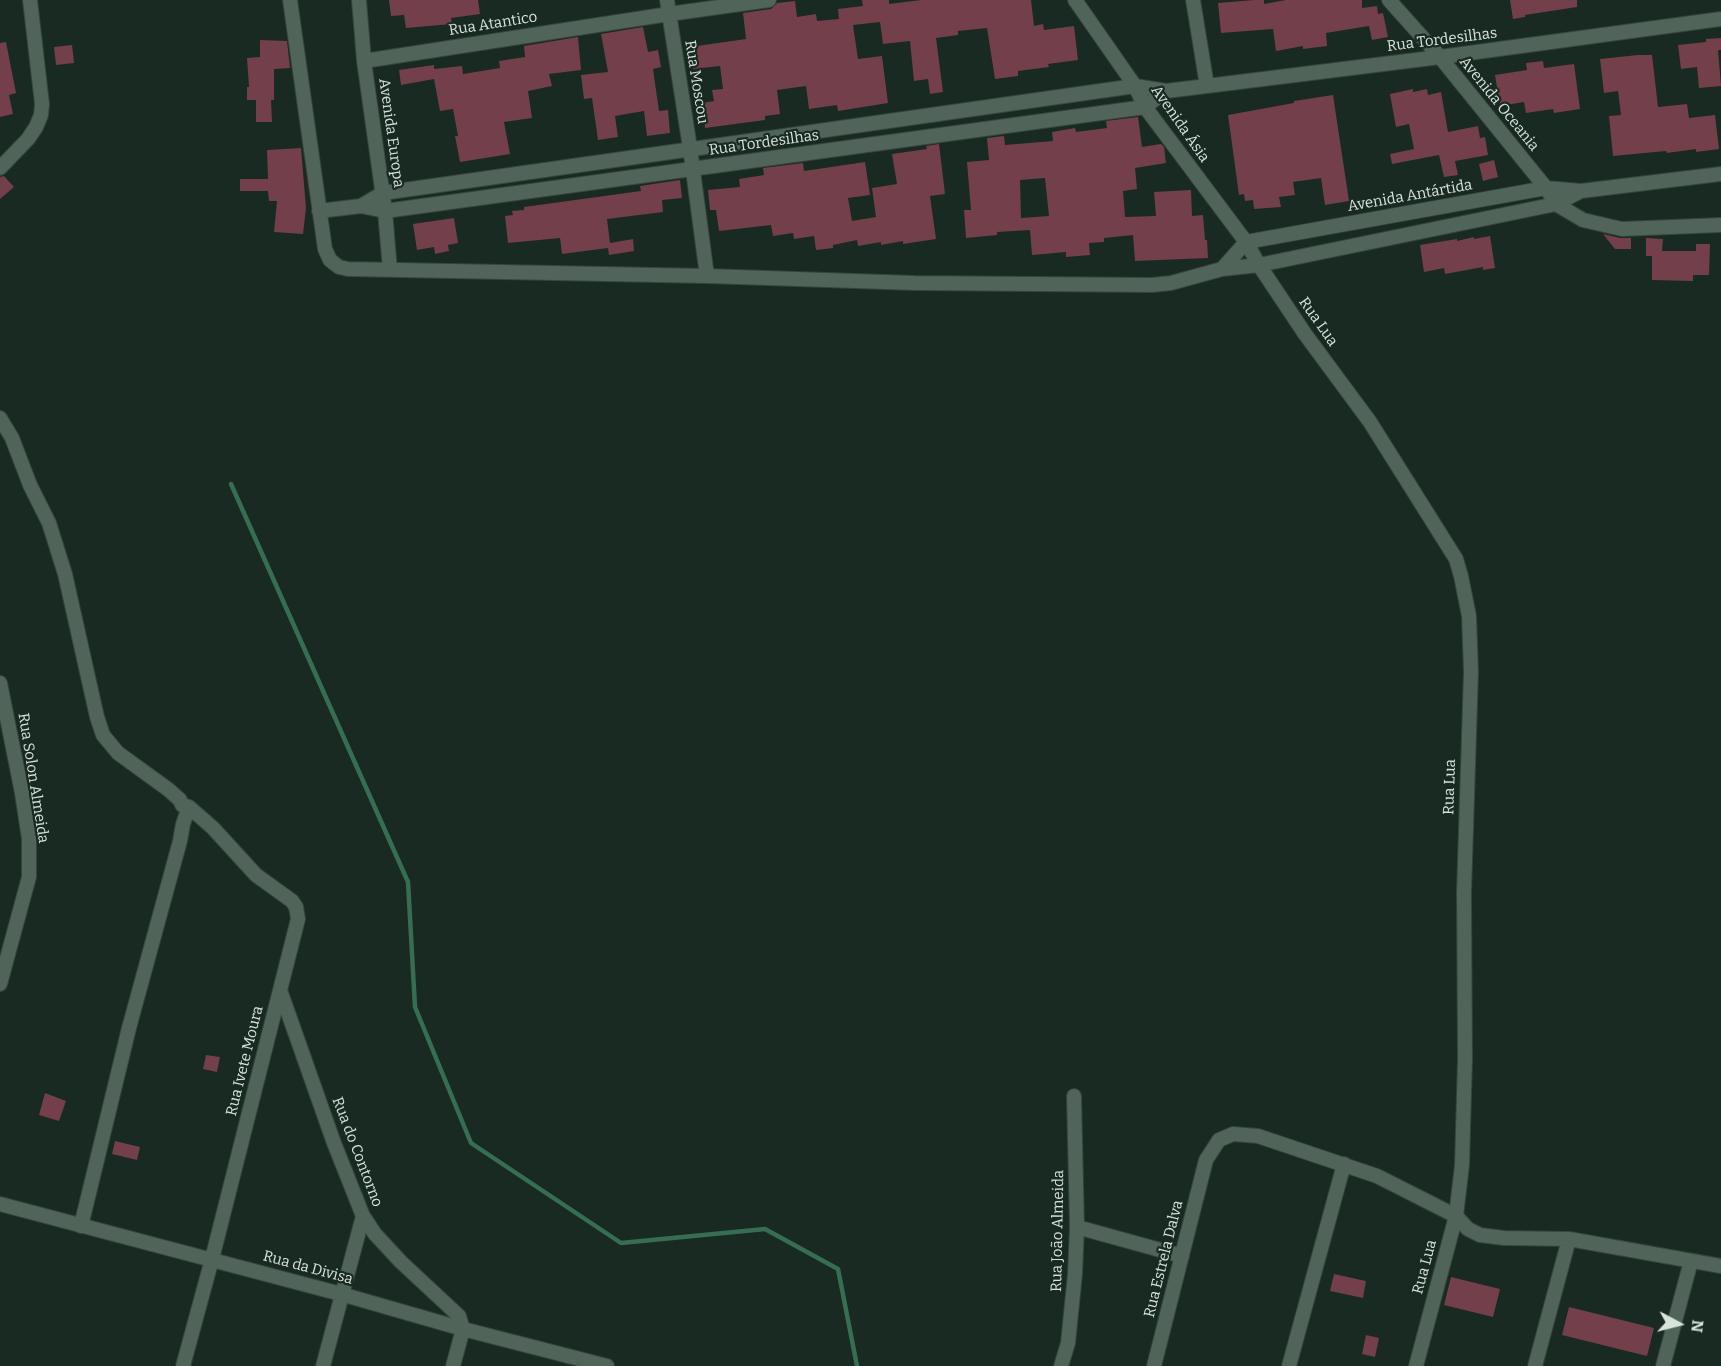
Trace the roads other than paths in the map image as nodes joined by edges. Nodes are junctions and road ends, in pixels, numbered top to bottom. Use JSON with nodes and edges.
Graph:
{"nodes":[{"id":1,"x":30,"y":0,"type":"edge"},
{"id":2,"x":290,"y":0,"type":"edge"},
{"id":3,"x":359,"y":0,"type":"edge"},
{"id":4,"x":769,"y":0,"type":"edge"},
{"id":5,"x":1076,"y":0,"type":"edge"},
{"id":6,"x":1193,"y":0,"type":"edge"},
{"id":7,"x":1389,"y":0,"type":"edge"},
{"id":8,"x":668,"y":7,"type":"edge"},
{"id":9,"x":1721,"y":19,"type":"edge"},
{"id":10,"x":1440,"y":57,"type":"junction"},
{"id":11,"x":364,"y":60,"type":"junction"},
{"id":12,"x":1135,"y":86,"type":"junction"},
{"id":13,"x":1207,"y":86,"type":"junction"},
{"id":14,"x":1166,"y":91,"type":"junction"},
{"id":15,"x":1144,"y":107,"type":"junction"},
{"id":16,"x":690,"y":148,"type":"junction"},
{"id":17,"x":0,"y":168,"type":"edge"},
{"id":18,"x":693,"y":170,"type":"junction"},
{"id":19,"x":1721,"y":174,"type":"edge"},
{"id":20,"x":1545,"y":188,"type":"junction"},
{"id":21,"x":1581,"y":191,"type":"junction"},
{"id":22,"x":382,"y":193,"type":"junction"},
{"id":23,"x":1556,"y":204,"type":"junction"},
{"id":24,"x":361,"y":206,"type":"junction"},
{"id":25,"x":319,"y":211,"type":"junction"},
{"id":26,"x":385,"y":211,"type":"junction"},
{"id":27,"x":1721,"y":225,"type":"edge"},
{"id":28,"x":1246,"y":242,"type":"junction"},
{"id":29,"x":1259,"y":265,"type":"junction"},
{"id":30,"x":1222,"y":269,"type":"junction"},
{"id":31,"x":390,"y":270,"type":"junction"},
{"id":32,"x":707,"y":276,"type":"junction"},
{"id":33,"x":0,"y":418,"type":"edge"},
{"id":34,"x":0,"y":682,"type":"edge"},
{"id":35,"x":189,"y":807,"type":"junction"},
{"id":36,"x":4,"y":945,"type":"edge"},
{"id":37,"x":0,"y":984,"type":"edge"},
{"id":38,"x":280,"y":990,"type":"junction"},
{"id":39,"x":1074,"y":1096,"type":"dead end"},
{"id":40,"x":1344,"y":1164,"type":"junction"},
{"id":41,"x":0,"y":1204,"type":"edge"},
{"id":42,"x":363,"y":1216,"type":"junction"},
{"id":43,"x":1456,"y":1216,"type":"junction"},
{"id":44,"x":81,"y":1226,"type":"junction"},
{"id":45,"x":1077,"y":1227,"type":"junction"},
{"id":46,"x":1569,"y":1239,"type":"junction"},
{"id":47,"x":1182,"y":1256,"type":"junction"},
{"id":48,"x":212,"y":1259,"type":"junction"},
{"id":49,"x":1691,"y":1261,"type":"junction"},
{"id":50,"x":1721,"y":1266,"type":"edge"},
{"id":51,"x":341,"y":1294,"type":"junction"},
{"id":52,"x":463,"y":1329,"type":"junction"},
{"id":53,"x":580,"y":1363,"type":"edge"},
{"id":54,"x":183,"y":1366,"type":"edge"},
{"id":55,"x":323,"y":1366,"type":"edge"},
{"id":56,"x":453,"y":1366,"type":"edge"},
{"id":57,"x":607,"y":1366,"type":"edge"},
{"id":58,"x":1061,"y":1366,"type":"edge"},
{"id":59,"x":1154,"y":1366,"type":"edge"},
{"id":60,"x":1289,"y":1366,"type":"edge"},
{"id":61,"x":1416,"y":1366,"type":"edge"},
{"id":62,"x":1535,"y":1366,"type":"edge"},
{"id":63,"x":1664,"y":1366,"type":"edge"}],
"edges":[{"from":1,"to":17,"type":"street"},
{"from":2,"to":25,"type":"street"},
{"from":3,"to":11,"type":"street","name":"Avenida Europa"},
{"from":4,"to":8,"type":"street","name":"Rua Atantico"},
{"from":5,"to":12,"type":"street","name":"Avenida Ásia"},
{"from":6,"to":13,"type":"street"},
{"from":7,"to":10,"type":"street","name":"Avenida Oceania"},
{"from":8,"to":11,"type":"street","name":"Rua Atantico"},
{"from":8,"to":16,"type":"street","name":"Rua Moscou"},
{"from":9,"to":10,"type":"street","name":"Rua Tordesilhas"},
{"from":10,"to":13,"type":"street","name":"Rua Tordesilhas"},
{"from":10,"to":20,"type":"street","name":"Avenida Oceania"},
{"from":11,"to":22,"type":"street","name":"Avenida Europa"},
{"from":12,"to":14,"type":"street","name":"Rua Tordesilhas"},
{"from":12,"to":15,"type":"street","name":"Avenida Ásia"},
{"from":12,"to":16,"type":"street","name":"Rua Tordesilhas"},
{"from":13,"to":14,"type":"street","name":"Rua Tordesilhas"},
{"from":14,"to":15,"type":"street","name":"Rua Tordesilhas"},
{"from":15,"to":18,"type":"street","name":"Rua Tordesilhas"},
{"from":15,"to":28,"type":"street","name":"Avenida Ásia"},
{"from":16,"to":18,"type":"street","name":"Rua Moscou"},
{"from":16,"to":22,"type":"street","name":"Rua Tordesilhas"},
{"from":18,"to":26,"type":"street","name":"Rua Tordesilhas"},
{"from":18,"to":32,"type":"street","name":"Rua Moscou"},
{"from":19,"to":21,"type":"street","name":"Avenida Antártida"},
{"from":20,"to":21,"type":"street","name":"Avenida Antártida"},
{"from":20,"to":23,"type":"street","name":"Avenida Oceania"},
{"from":20,"to":28,"type":"street","name":"Avenida Antártida"},
{"from":21,"to":23,"type":"street","name":"Avenida Antártida"},
{"from":22,"to":24,"type":"street","name":"Rua Tordesilhas"},
{"from":22,"to":26,"type":"street","name":"Avenida Europa"},
{"from":23,"to":27,"type":"street"},
{"from":23,"to":29,"type":"street","name":"Avenida Antártida"},
{"from":24,"to":25,"type":"street","name":"Rua Tordesilhas"},
{"from":24,"to":26,"type":"street","name":"Rua Tordesilhas"},
{"from":25,"to":31,"type":"street","name":"Avenida Antártida"},
{"from":26,"to":31,"type":"street","name":"Avenida Europa"},
{"from":28,"to":29,"type":"street","name":"Avenida Ásia"},
{"from":28,"to":30,"type":"street"},
{"from":29,"to":30,"type":"street","name":"Avenida Antártida"},
{"from":29,"to":43,"type":"street","name":"Rua Lua"},
{"from":30,"to":32,"type":"street","name":"Avenida Antártida"},
{"from":31,"to":32,"type":"street","name":"Avenida Antártida"},
{"from":33,"to":35,"type":"street"},
{"from":34,"to":36,"type":"street","name":"Rua Solon Almeida"},
{"from":35,"to":38,"type":"street","name":"Rua Ivete Moura"},
{"from":35,"to":44,"type":"street"},
{"from":36,"to":37,"type":"street","name":"Rua Solon Almeida"},
{"from":38,"to":42,"type":"street","name":"Rua do Contorno"},
{"from":38,"to":48,"type":"street","name":"Rua Ivete Moura"},
{"from":39,"to":45,"type":"street","name":"Rua João Almeida"},
{"from":40,"to":43,"type":"street"},
{"from":40,"to":47,"type":"street","name":"Rua Estrela Dalva"},
{"from":40,"to":60,"type":"street"},
{"from":41,"to":44,"type":"street","name":"Rua da Divisa"},
{"from":42,"to":51,"type":"street"},
{"from":42,"to":52,"type":"street","name":"Rua do Contorno"},
{"from":43,"to":46,"type":"street"},
{"from":43,"to":61,"type":"street","name":"Rua Lua"},
{"from":44,"to":48,"type":"street","name":"Rua da Divisa"},
{"from":45,"to":47,"type":"street"},
{"from":45,"to":58,"type":"street","name":"Rua João Almeida"},
{"from":46,"to":49,"type":"street"},
{"from":46,"to":62,"type":"street"},
{"from":47,"to":59,"type":"street","name":"Rua Estrela Dalva"},
{"from":48,"to":51,"type":"street","name":"Rua da Divisa"},
{"from":48,"to":54,"type":"street","name":"Rua Ivete Moura"},
{"from":49,"to":50,"type":"street"},
{"from":49,"to":63,"type":"street"},
{"from":51,"to":52,"type":"street","name":"Rua da Divisa"},
{"from":51,"to":55,"type":"street"},
{"from":52,"to":53,"type":"street","name":"Rua da Divisa"},
{"from":52,"to":56,"type":"street"},
{"from":53,"to":57,"type":"street","name":"Rua da Divisa"}]}
